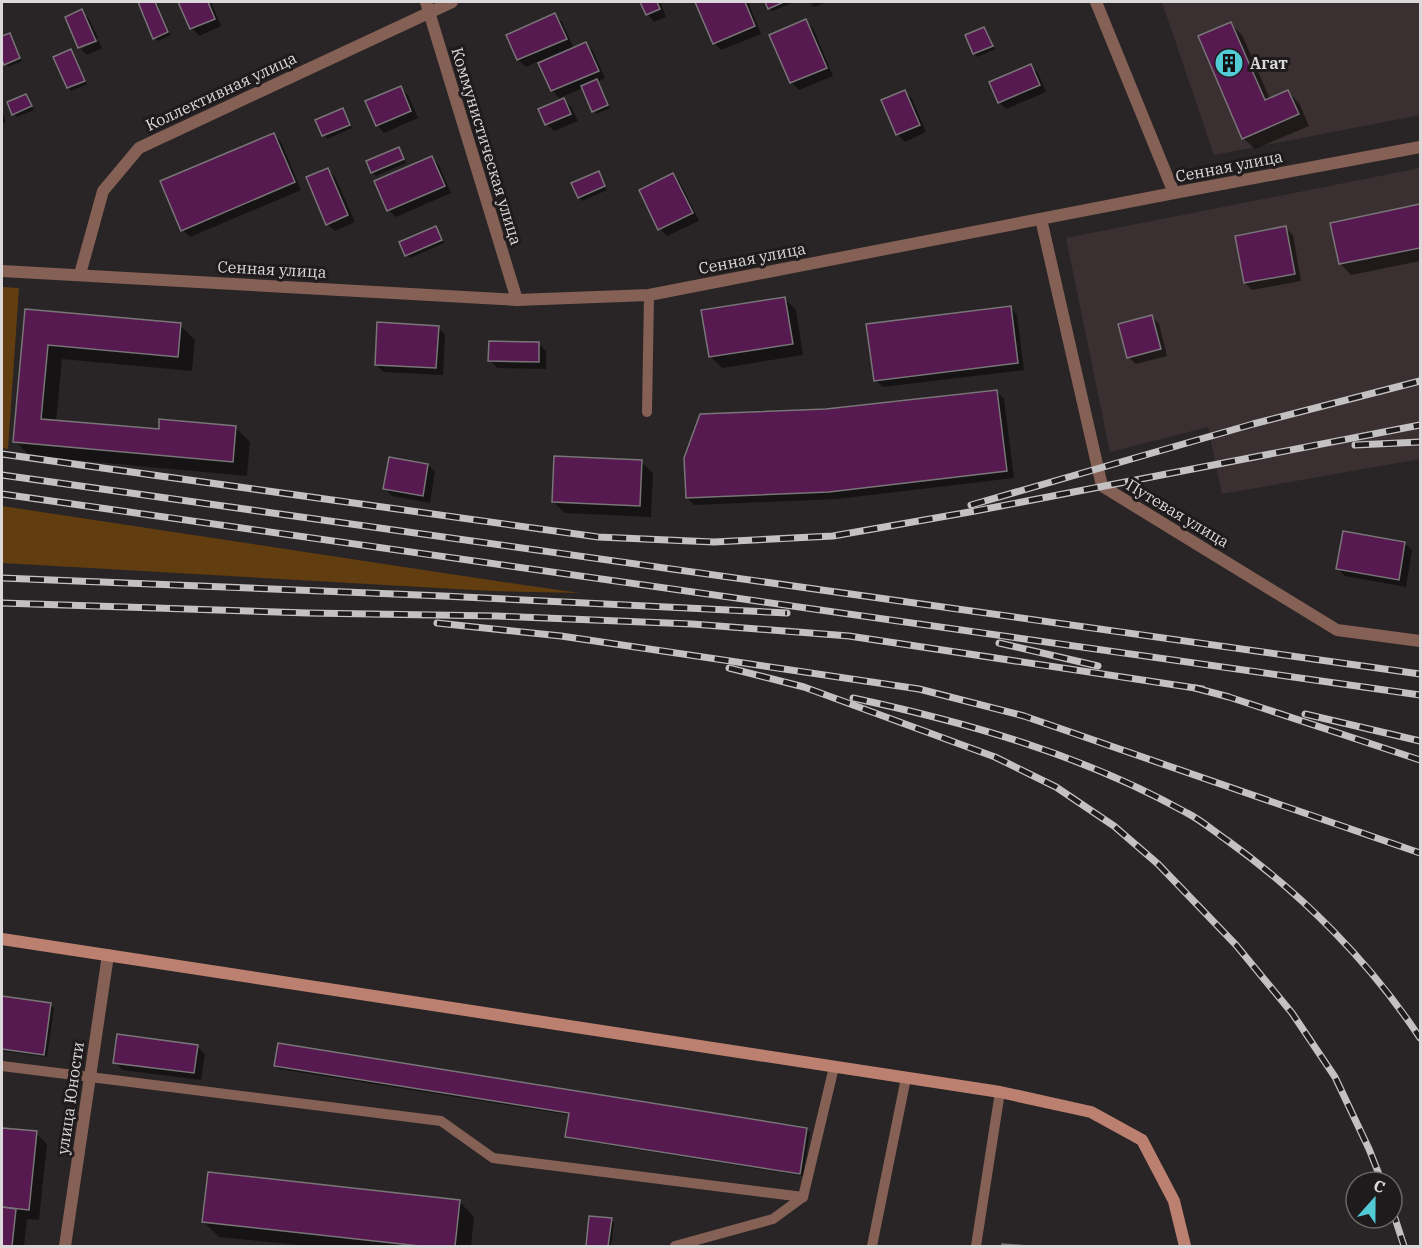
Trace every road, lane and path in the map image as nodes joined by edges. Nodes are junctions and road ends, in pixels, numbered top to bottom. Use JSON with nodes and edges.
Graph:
{"nodes":[{"id":1,"x":452,"y":2,"type":"edge"},
{"id":2,"x":1096,"y":2,"type":"edge"},
{"id":3,"x":428,"y":6,"type":"edge"},
{"id":4,"x":1420,"y":147,"type":"edge"},
{"id":5,"x":1174,"y":193,"type":"junction"},
{"id":6,"x":1041,"y":219,"type":"junction"},
{"id":7,"x":2,"y":271,"type":"edge"},
{"id":8,"x":80,"y":274,"type":"junction"},
{"id":9,"x":649,"y":295,"type":"junction"},
{"id":10,"x":517,"y":300,"type":"junction"},
{"id":11,"x":647,"y":412,"type":"dead end"},
{"id":12,"x":1420,"y":641,"type":"edge"},
{"id":13,"x":2,"y":939,"type":"edge"},
{"id":14,"x":108,"y":955,"type":"junction"},
{"id":15,"x":2,"y":1066,"type":"edge"},
{"id":16,"x":834,"y":1067,"type":"junction"},
{"id":17,"x":90,"y":1077,"type":"junction"},
{"id":18,"x":906,"y":1078,"type":"junction"},
{"id":19,"x":1000,"y":1092,"type":"junction"},
{"id":20,"x":803,"y":1197,"type":"junction"},
{"id":21,"x":65,"y":1246,"type":"edge"},
{"id":22,"x":675,"y":1246,"type":"edge"},
{"id":23,"x":872,"y":1246,"type":"edge"},
{"id":24,"x":976,"y":1246,"type":"edge"},
{"id":25,"x":1185,"y":1246,"type":"edge"}],
"edges":[{"from":1,"to":3,"type":"street","name":"Коллективная улица"},
{"from":2,"to":5,"type":"street"},
{"from":3,"to":8,"type":"street","name":"Коллективная улица"},
{"from":3,"to":10,"type":"street","name":"Коммунистическая улица"},
{"from":4,"to":5,"type":"street","name":"Сенная улица"},
{"from":5,"to":6,"type":"street","name":"Сенная улица"},
{"from":6,"to":9,"type":"street","name":"Сенная улица"},
{"from":6,"to":12,"type":"street","name":"Путевая улица"},
{"from":7,"to":8,"type":"street"},
{"from":8,"to":10,"type":"street","name":"Сенная улица"},
{"from":9,"to":10,"type":"street","name":"Сенная улица"},
{"from":9,"to":11,"type":"lane"},
{"from":13,"to":14,"type":"main road"},
{"from":14,"to":16,"type":"main road"},
{"from":14,"to":17,"type":"street","name":"улица Юности"},
{"from":15,"to":17,"type":"lane"},
{"from":16,"to":18,"type":"main road"},
{"from":16,"to":20,"type":"lane"},
{"from":17,"to":20,"type":"lane"},
{"from":17,"to":21,"type":"street","name":"улица Юности"},
{"from":18,"to":19,"type":"main road"},
{"from":18,"to":23,"type":"lane"},
{"from":19,"to":24,"type":"lane"},
{"from":19,"to":25,"type":"main road"},
{"from":20,"to":22,"type":"lane"}]}
